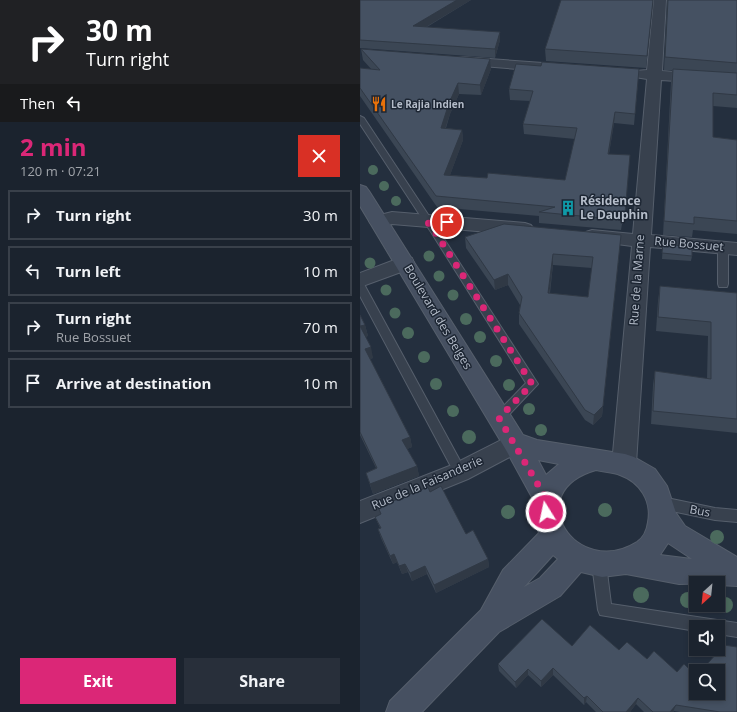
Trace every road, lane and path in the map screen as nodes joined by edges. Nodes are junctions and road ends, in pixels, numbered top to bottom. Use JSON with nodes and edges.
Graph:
{"nodes":[{"id":1,"x":660,"y":0,"type":"edge"},
{"id":2,"x":447,"y":60,"type":"edge"},
{"id":3,"x":558,"y":68,"type":"edge"},
{"id":4,"x":629,"y":73,"type":"edge"},
{"id":5,"x":653,"y":75,"type":"junction"},
{"id":6,"x":737,"y":81,"type":"edge"},
{"id":7,"x":360,"y":118,"type":"edge"},
{"id":8,"x":360,"y":191,"type":"edge"},
{"id":9,"x":426,"y":220,"type":"junction"},
{"id":10,"x":378,"y":221,"type":"junction"},
{"id":11,"x":538,"y":230,"type":"edge"},
{"id":12,"x":578,"y":234,"type":"edge"},
{"id":13,"x":640,"y":240,"type":"junction"},
{"id":14,"x":730,"y":248,"type":"edge"},
{"id":15,"x":405,"y":263,"type":"junction"},
{"id":16,"x":360,"y":280,"type":"edge"},
{"id":17,"x":724,"y":284,"type":"dead end"},
{"id":18,"x":360,"y":286,"type":"edge"},
{"id":19,"x":499,"y":418,"type":"junction"},
{"id":20,"x":515,"y":443,"type":"junction"},
{"id":21,"x":596,"y":460,"type":"junction"},
{"id":22,"x":624,"y":464,"type":"junction"},
{"id":23,"x":460,"y":472,"type":"junction"},
{"id":24,"x":547,"y":500,"type":"junction"},
{"id":25,"x":663,"y":511,"type":"junction"},
{"id":26,"x":360,"y":512,"type":"edge"},
{"id":27,"x":737,"y":516,"type":"edge"},
{"id":28,"x":554,"y":536,"type":"junction"},
{"id":29,"x":588,"y":561,"type":"junction"},
{"id":30,"x":628,"y":562,"type":"junction"},
{"id":31,"x":737,"y":572,"type":"edge"},
{"id":32,"x":490,"y":621,"type":"junction"},
{"id":33,"x":689,"y":623,"type":"edge"},
{"id":34,"x":725,"y":628,"type":"edge"},
{"id":35,"x":737,"y":630,"type":"edge"},
{"id":36,"x":401,"y":712,"type":"edge"}],
"edges":[{"from":1,"to":5,"type":"street","name":"Rue de la Marne"},
{"from":2,"to":3,"type":"street"},
{"from":4,"to":5,"type":"street"},
{"from":5,"to":6,"type":"street"},
{"from":5,"to":13,"type":"street","name":"Rue de la Marne"},
{"from":7,"to":9,"type":"lane"},
{"from":8,"to":10,"type":"main road","name":"Boulevard des Belges"},
{"from":9,"to":10,"type":"street"},
{"from":9,"to":11,"type":"street"},
{"from":9,"to":19,"type":"lane"},
{"from":10,"to":15,"type":"main road","name":"Boulevard des Belges"},
{"from":12,"to":13,"type":"street","name":"Rue Bossuet"},
{"from":13,"to":14,"type":"street","name":"Rue Bossuet"},
{"from":13,"to":22,"type":"street","name":"Rue de la Marne"},
{"from":14,"to":17,"type":"lane"},
{"from":15,"to":16,"type":"street"},
{"from":15,"to":19,"type":"main road","name":"Boulevard des Belges"},
{"from":18,"to":23,"type":"lane"},
{"from":19,"to":20,"type":"main road","name":"Boulevard des Belges"},
{"from":20,"to":21,"type":"main road"},
{"from":20,"to":23,"type":"street","name":"Rue de la Faisanderie"},
{"from":20,"to":24,"type":"main road","name":"Boulevard des Belges"},
{"from":21,"to":22,"type":"main road"},
{"from":21,"to":24,"type":"main road"},
{"from":22,"to":25,"type":"main road"},
{"from":23,"to":26,"type":"street","name":"Rue de la Faisanderie"},
{"from":24,"to":28,"type":"main road"},
{"from":25,"to":27,"type":"lane","name":"Bus"},
{"from":25,"to":30,"type":"main road"},
{"from":25,"to":31,"type":"main road"},
{"from":28,"to":29,"type":"main road"},
{"from":28,"to":32,"type":"main road"},
{"from":29,"to":30,"type":"main road"},
{"from":29,"to":32,"type":"main road"},
{"from":29,"to":33,"type":"lane"},
{"from":30,"to":31,"type":"main road"},
{"from":32,"to":36,"type":"main road"},
{"from":34,"to":35,"type":"lane"}]}
